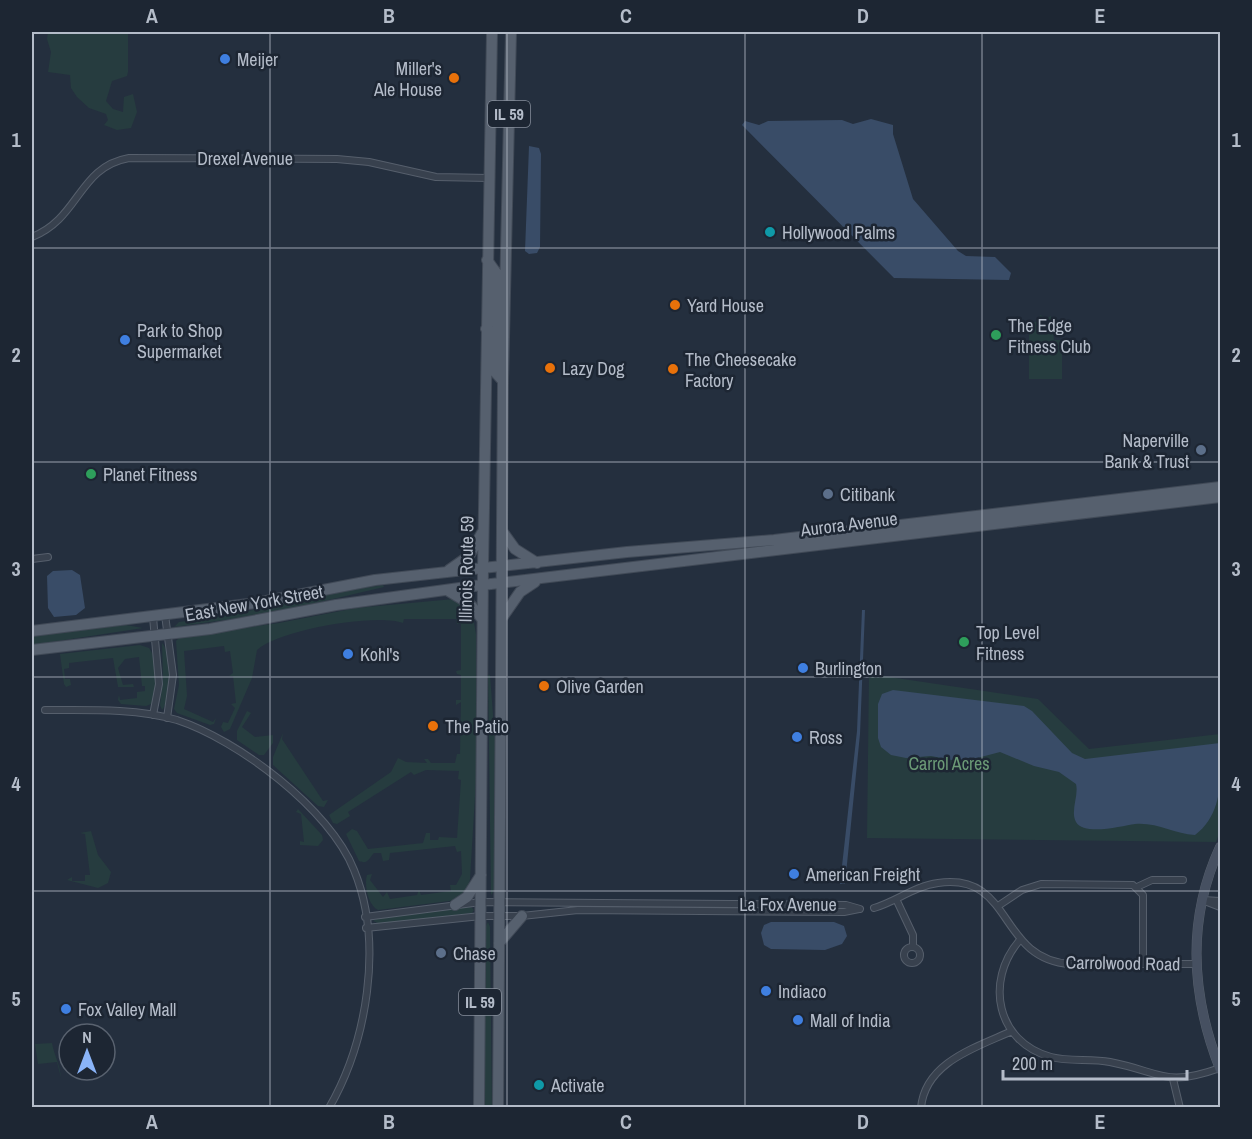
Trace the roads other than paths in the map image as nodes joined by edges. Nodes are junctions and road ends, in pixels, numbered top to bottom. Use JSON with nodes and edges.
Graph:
{"nodes":[{"id":1,"x":492,"y":32,"type":"edge"},
{"id":2,"x":511,"y":32,"type":"edge"},
{"id":3,"x":489,"y":178,"type":"junction"},
{"id":4,"x":32,"y":237,"type":"edge"},
{"id":5,"x":487,"y":260,"type":"junction"},
{"id":6,"x":486,"y":329,"type":"junction"},
{"id":7,"x":504,"y":335,"type":"junction"},
{"id":8,"x":503,"y":381,"type":"junction"},
{"id":9,"x":1221,"y":487,"type":"edge"},
{"id":10,"x":1221,"y":497,"type":"edge"},
{"id":11,"x":483,"y":530,"type":"junction"},
{"id":12,"x":502,"y":531,"type":"junction"},
{"id":13,"x":48,"y":556,"type":"dead end"},
{"id":14,"x":32,"y":559,"type":"edge"},
{"id":15,"x":538,"y":563,"type":"junction"},
{"id":16,"x":502,"y":566,"type":"junction"},
{"id":17,"x":483,"y":568,"type":"junction"},
{"id":18,"x":447,"y":572,"type":"junction"},
{"id":19,"x":538,"y":580,"type":"junction"},
{"id":20,"x":502,"y":584,"type":"junction"},
{"id":21,"x":483,"y":585,"type":"junction"},
{"id":22,"x":447,"y":590,"type":"junction"},
{"id":23,"x":165,"y":615,"type":"junction"},
{"id":24,"x":153,"y":617,"type":"junction"},
{"id":25,"x":502,"y":618,"type":"junction"},
{"id":26,"x":482,"y":619,"type":"junction"},
{"id":27,"x":32,"y":631,"type":"edge"},
{"id":28,"x":168,"y":634,"type":"junction"},
{"id":29,"x":155,"y":635,"type":"junction"},
{"id":30,"x":32,"y":650,"type":"edge"},
{"id":31,"x":45,"y":710,"type":"dead end"},
{"id":32,"x":153,"y":715,"type":"junction"},
{"id":33,"x":167,"y":718,"type":"junction"},
{"id":34,"x":1221,"y":847,"type":"edge"},
{"id":35,"x":481,"y":874,"type":"junction"},
{"id":36,"x":1183,"y":880,"type":"dead end"},
{"id":37,"x":1137,"y":887,"type":"junction"},
{"id":38,"x":1202,"y":900,"type":"junction"},
{"id":39,"x":897,"y":901,"type":"junction"},
{"id":40,"x":1221,"y":901,"type":"edge"},
{"id":41,"x":481,"y":902,"type":"junction"},
{"id":42,"x":500,"y":902,"type":"junction"},
{"id":43,"x":455,"y":905,"type":"junction"},
{"id":44,"x":998,"y":906,"type":"junction"},
{"id":45,"x":1221,"y":907,"type":"edge"},
{"id":46,"x":873,"y":908,"type":"dead end"},
{"id":47,"x":500,"y":915,"type":"junction"},
{"id":48,"x":481,"y":916,"type":"junction"},
{"id":49,"x":522,"y":916,"type":"junction"},
{"id":50,"x":365,"y":917,"type":"junction"},
{"id":51,"x":366,"y":928,"type":"junction"},
{"id":52,"x":1019,"y":940,"type":"junction"},
{"id":53,"x":499,"y":944,"type":"junction"},
{"id":54,"x":913,"y":947,"type":"dead end"},
{"id":55,"x":1143,"y":964,"type":"junction"},
{"id":56,"x":1195,"y":964,"type":"junction"},
{"id":57,"x":1012,"y":1031,"type":"junction"},
{"id":58,"x":1220,"y":1069,"type":"edge"},
{"id":59,"x":1173,"y":1079,"type":"junction"},
{"id":60,"x":329,"y":1107,"type":"edge"},
{"id":61,"x":479,"y":1107,"type":"edge"},
{"id":62,"x":498,"y":1107,"type":"edge"},
{"id":63,"x":921,"y":1107,"type":"edge"},
{"id":64,"x":1180,"y":1107,"type":"edge"}],
"edges":[{"from":1,"to":3,"type":"main road","name":"Illinois Route 59","number":"IL 59"},
{"from":2,"to":7,"type":"main road","name":"Illinois Route 59","number":"IL 59"},
{"from":3,"to":4,"type":"street","name":"Drexel Avenue"},
{"from":3,"to":5,"type":"main road","name":"Illinois Route 59","number":"IL 59"},
{"from":5,"to":6,"type":"main road","name":"Illinois Route 59","number":"IL 59"},
{"from":5,"to":7,"type":"main road","number":"IL 59"},
{"from":6,"to":8,"type":"main road","number":"IL 59"},
{"from":6,"to":11,"type":"main road","name":"Illinois Route 59","number":"IL 59"},
{"from":7,"to":8,"type":"main road","name":"Illinois Route 59","number":"IL 59"},
{"from":8,"to":12,"type":"main road","name":"Illinois Route 59","number":"IL 59"},
{"from":9,"to":15,"type":"main road","name":"Aurora Avenue"},
{"from":10,"to":19,"type":"main road","name":"Aurora Avenue"},
{"from":11,"to":17,"type":"main road","name":"Illinois Route 59","number":"IL 59"},
{"from":11,"to":18,"type":"main road"},
{"from":12,"to":15,"type":"main road"},
{"from":12,"to":16,"type":"main road","name":"Illinois Route 59","number":"IL 59"},
{"from":13,"to":14,"type":"street"},
{"from":15,"to":16,"type":"main road","name":"Aurora Avenue"},
{"from":16,"to":17,"type":"main road","name":"Aurora Avenue"},
{"from":16,"to":20,"type":"main road","name":"Illinois Route 59","number":"IL 59"},
{"from":17,"to":18,"type":"main road","name":"East New York Street"},
{"from":17,"to":21,"type":"main road","name":"Illinois Route 59","number":"IL 59"},
{"from":18,"to":23,"type":"main road","name":"East New York Street"},
{"from":19,"to":20,"type":"main road","name":"Aurora Avenue"},
{"from":19,"to":25,"type":"main road"},
{"from":20,"to":21,"type":"main road","name":"Aurora Avenue"},
{"from":20,"to":25,"type":"main road","name":"Illinois Route 59","number":"IL 59"},
{"from":21,"to":22,"type":"main road","name":"East New York Street"},
{"from":21,"to":26,"type":"main road","name":"Illinois Route 59","number":"IL 59"},
{"from":22,"to":26,"type":"main road"},
{"from":22,"to":28,"type":"main road","name":"East New York Street"},
{"from":23,"to":24,"type":"main road","name":"East New York Street"},
{"from":23,"to":28,"type":"street"},
{"from":24,"to":27,"type":"main road","name":"East New York Street"},
{"from":24,"to":29,"type":"street"},
{"from":25,"to":42,"type":"main road","name":"Illinois Route 59","number":"IL 59"},
{"from":26,"to":35,"type":"main road","name":"Illinois Route 59","number":"IL 59"},
{"from":28,"to":29,"type":"main road","name":"East New York Street"},
{"from":28,"to":33,"type":"street"},
{"from":29,"to":30,"type":"main road","name":"East New York Street"},
{"from":29,"to":32,"type":"street"},
{"from":31,"to":32,"type":"street"},
{"from":32,"to":33,"type":"street"},
{"from":33,"to":50,"type":"street"},
{"from":34,"to":38,"type":"street"},
{"from":35,"to":41,"type":"main road","name":"Illinois Route 59","number":"IL 59"},
{"from":35,"to":43,"type":"main road"},
{"from":36,"to":37,"type":"street"},
{"from":37,"to":44,"type":"street"},
{"from":37,"to":55,"type":"street"},
{"from":38,"to":40,"type":"street"},
{"from":38,"to":45,"type":"street"},
{"from":38,"to":56,"type":"street"},
{"from":39,"to":44,"type":"street","name":"Carrolwood Road"},
{"from":39,"to":46,"type":"street","name":"Carrolwood Road"},
{"from":39,"to":54,"type":"street"},
{"from":41,"to":42,"type":"street","name":"La Fox Avenue"},
{"from":41,"to":43,"type":"street","name":"La Fox Avenue"},
{"from":41,"to":48,"type":"main road","name":"Illinois Route 59","number":"IL 59"},
{"from":42,"to":47,"type":"main road","name":"Illinois Route 59","number":"IL 59"},
{"from":42,"to":49,"type":"street","name":"La Fox Avenue"},
{"from":43,"to":50,"type":"street","name":"La Fox Avenue"},
{"from":44,"to":52,"type":"street","name":"Carrolwood Road"},
{"from":47,"to":48,"type":"street","name":"La Fox Avenue"},
{"from":47,"to":49,"type":"street","name":"La Fox Avenue"},
{"from":47,"to":53,"type":"main road","name":"Illinois Route 59","number":"IL 59"},
{"from":48,"to":51,"type":"street","name":"La Fox Avenue"},
{"from":48,"to":61,"type":"main road","name":"Illinois Route 59","number":"IL 59"},
{"from":49,"to":53,"type":"main road"},
{"from":50,"to":51,"type":"street"},
{"from":51,"to":60,"type":"street"},
{"from":52,"to":55,"type":"street","name":"Carrolwood Road"},
{"from":52,"to":57,"type":"street"},
{"from":53,"to":62,"type":"main road","name":"Illinois Route 59","number":"IL 59"},
{"from":55,"to":56,"type":"street","name":"Carrolwood Road"},
{"from":56,"to":58,"type":"street"},
{"from":57,"to":59,"type":"street"},
{"from":57,"to":63,"type":"street"},
{"from":58,"to":59,"type":"street"},
{"from":59,"to":64,"type":"street"}]}
